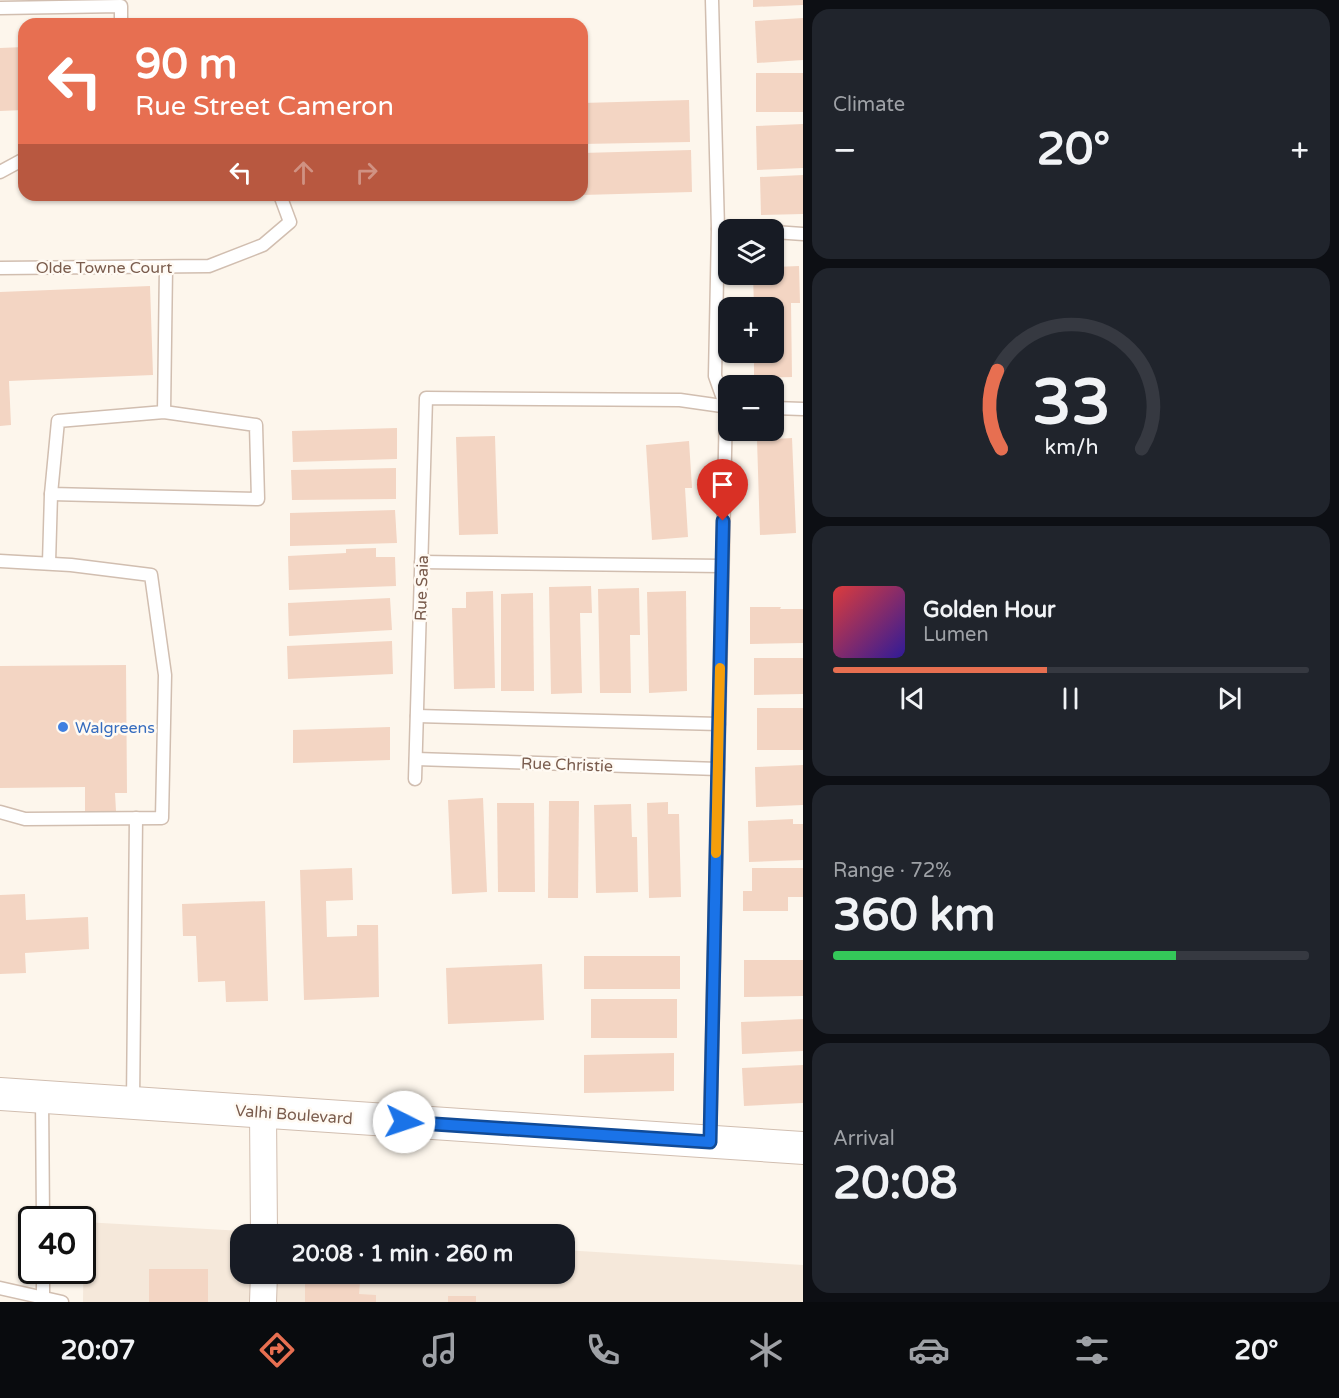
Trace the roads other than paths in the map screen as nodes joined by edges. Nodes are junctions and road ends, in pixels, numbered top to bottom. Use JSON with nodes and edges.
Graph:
{"nodes":[{"id":1,"x":712,"y":0,"type":"edge"},
{"id":2,"x":121,"y":3,"type":"edge"},
{"id":3,"x":0,"y":8,"type":"edge"},
{"id":4,"x":18,"y":162,"type":"edge"},
{"id":5,"x":0,"y":172,"type":"edge"},
{"id":6,"x":282,"y":201,"type":"edge"},
{"id":7,"x":723,"y":219,"type":"edge"},
{"id":8,"x":784,"y":233,"type":"edge"},
{"id":9,"x":803,"y":234,"type":"edge"},
{"id":10,"x":166,"y":267,"type":"junction"},
{"id":11,"x":0,"y":268,"type":"edge"},
{"id":12,"x":721,"y":285,"type":"edge"},
{"id":13,"x":718,"y":384,"type":"edge"},
{"id":14,"x":718,"y":406,"type":"edge"},
{"id":15,"x":784,"y":408,"type":"edge"},
{"id":16,"x":803,"y":409,"type":"edge"},
{"id":17,"x":164,"y":412,"type":"junction"},
{"id":18,"x":726,"y":441,"type":"edge"},
{"id":19,"x":51,"y":494,"type":"junction"},
{"id":20,"x":0,"y":561,"type":"edge"},
{"id":21,"x":422,"y":562,"type":"junction"},
{"id":22,"x":49,"y":563,"type":"junction"},
{"id":23,"x":722,"y":566,"type":"junction"},
{"id":24,"x":417,"y":716,"type":"junction"},
{"id":25,"x":719,"y":724,"type":"junction"},
{"id":26,"x":416,"y":759,"type":"junction"},
{"id":27,"x":718,"y":769,"type":"junction"},
{"id":28,"x":415,"y":779,"type":"dead end"},
{"id":29,"x":0,"y":812,"type":"edge"},
{"id":30,"x":136,"y":818,"type":"junction"},
{"id":31,"x":0,"y":1094,"type":"edge"},
{"id":32,"x":42,"y":1097,"type":"junction"},
{"id":33,"x":133,"y":1103,"type":"junction"},
{"id":34,"x":263,"y":1112,"type":"junction"},
{"id":35,"x":710,"y":1142,"type":"junction"},
{"id":36,"x":803,"y":1148,"type":"edge"},
{"id":37,"x":43,"y":1206,"type":"edge"},
{"id":38,"x":264,"y":1224,"type":"edge"},
{"id":39,"x":44,"y":1284,"type":"edge"},
{"id":40,"x":264,"y":1284,"type":"edge"},
{"id":41,"x":0,"y":1288,"type":"edge"},
{"id":42,"x":44,"y":1297,"type":"junction"},
{"id":43,"x":62,"y":1302,"type":"edge"},
{"id":44,"x":263,"y":1302,"type":"edge"}],
"edges":[{"from":1,"to":7,"type":"lane"},
{"from":2,"to":3,"type":"lane"},
{"from":4,"to":5,"type":"lane"},
{"from":6,"to":10,"type":"lane","name":"Olde Towne Court"},
{"from":8,"to":9,"type":"lane"},
{"from":10,"to":11,"type":"lane","name":"Olde Towne Court"},
{"from":10,"to":17,"type":"lane"},
{"from":12,"to":13,"type":"lane"},
{"from":14,"to":21,"type":"lane","name":"Rue Saia"},
{"from":15,"to":16,"type":"lane"},
{"from":17,"to":19,"type":"lane"},
{"from":17,"to":19,"type":"lane"},
{"from":18,"to":23,"type":"lane"},
{"from":19,"to":22,"type":"lane"},
{"from":20,"to":22,"type":"lane"},
{"from":21,"to":23,"type":"lane"},
{"from":21,"to":24,"type":"lane","name":"Rue Saia"},
{"from":22,"to":30,"type":"lane"},
{"from":23,"to":25,"type":"lane"},
{"from":24,"to":25,"type":"lane"},
{"from":24,"to":26,"type":"lane","name":"Rue Saia"},
{"from":25,"to":27,"type":"lane"},
{"from":26,"to":27,"type":"lane","name":"Rue Christie"},
{"from":26,"to":28,"type":"lane","name":"Rue Saia"},
{"from":27,"to":35,"type":"lane"},
{"from":29,"to":30,"type":"lane"},
{"from":30,"to":33,"type":"lane"},
{"from":31,"to":32,"type":"street","name":"Valhi Boulevard"},
{"from":32,"to":33,"type":"street","name":"Valhi Boulevard"},
{"from":32,"to":37,"type":"lane"},
{"from":33,"to":34,"type":"street","name":"Valhi Boulevard"},
{"from":34,"to":35,"type":"street","name":"Valhi Boulevard"},
{"from":34,"to":38,"type":"street"},
{"from":35,"to":36,"type":"street","name":"Valhi Boulevard"},
{"from":39,"to":42,"type":"lane"},
{"from":40,"to":44,"type":"street"},
{"from":41,"to":42,"type":"lane"},
{"from":42,"to":43,"type":"lane"}]}
